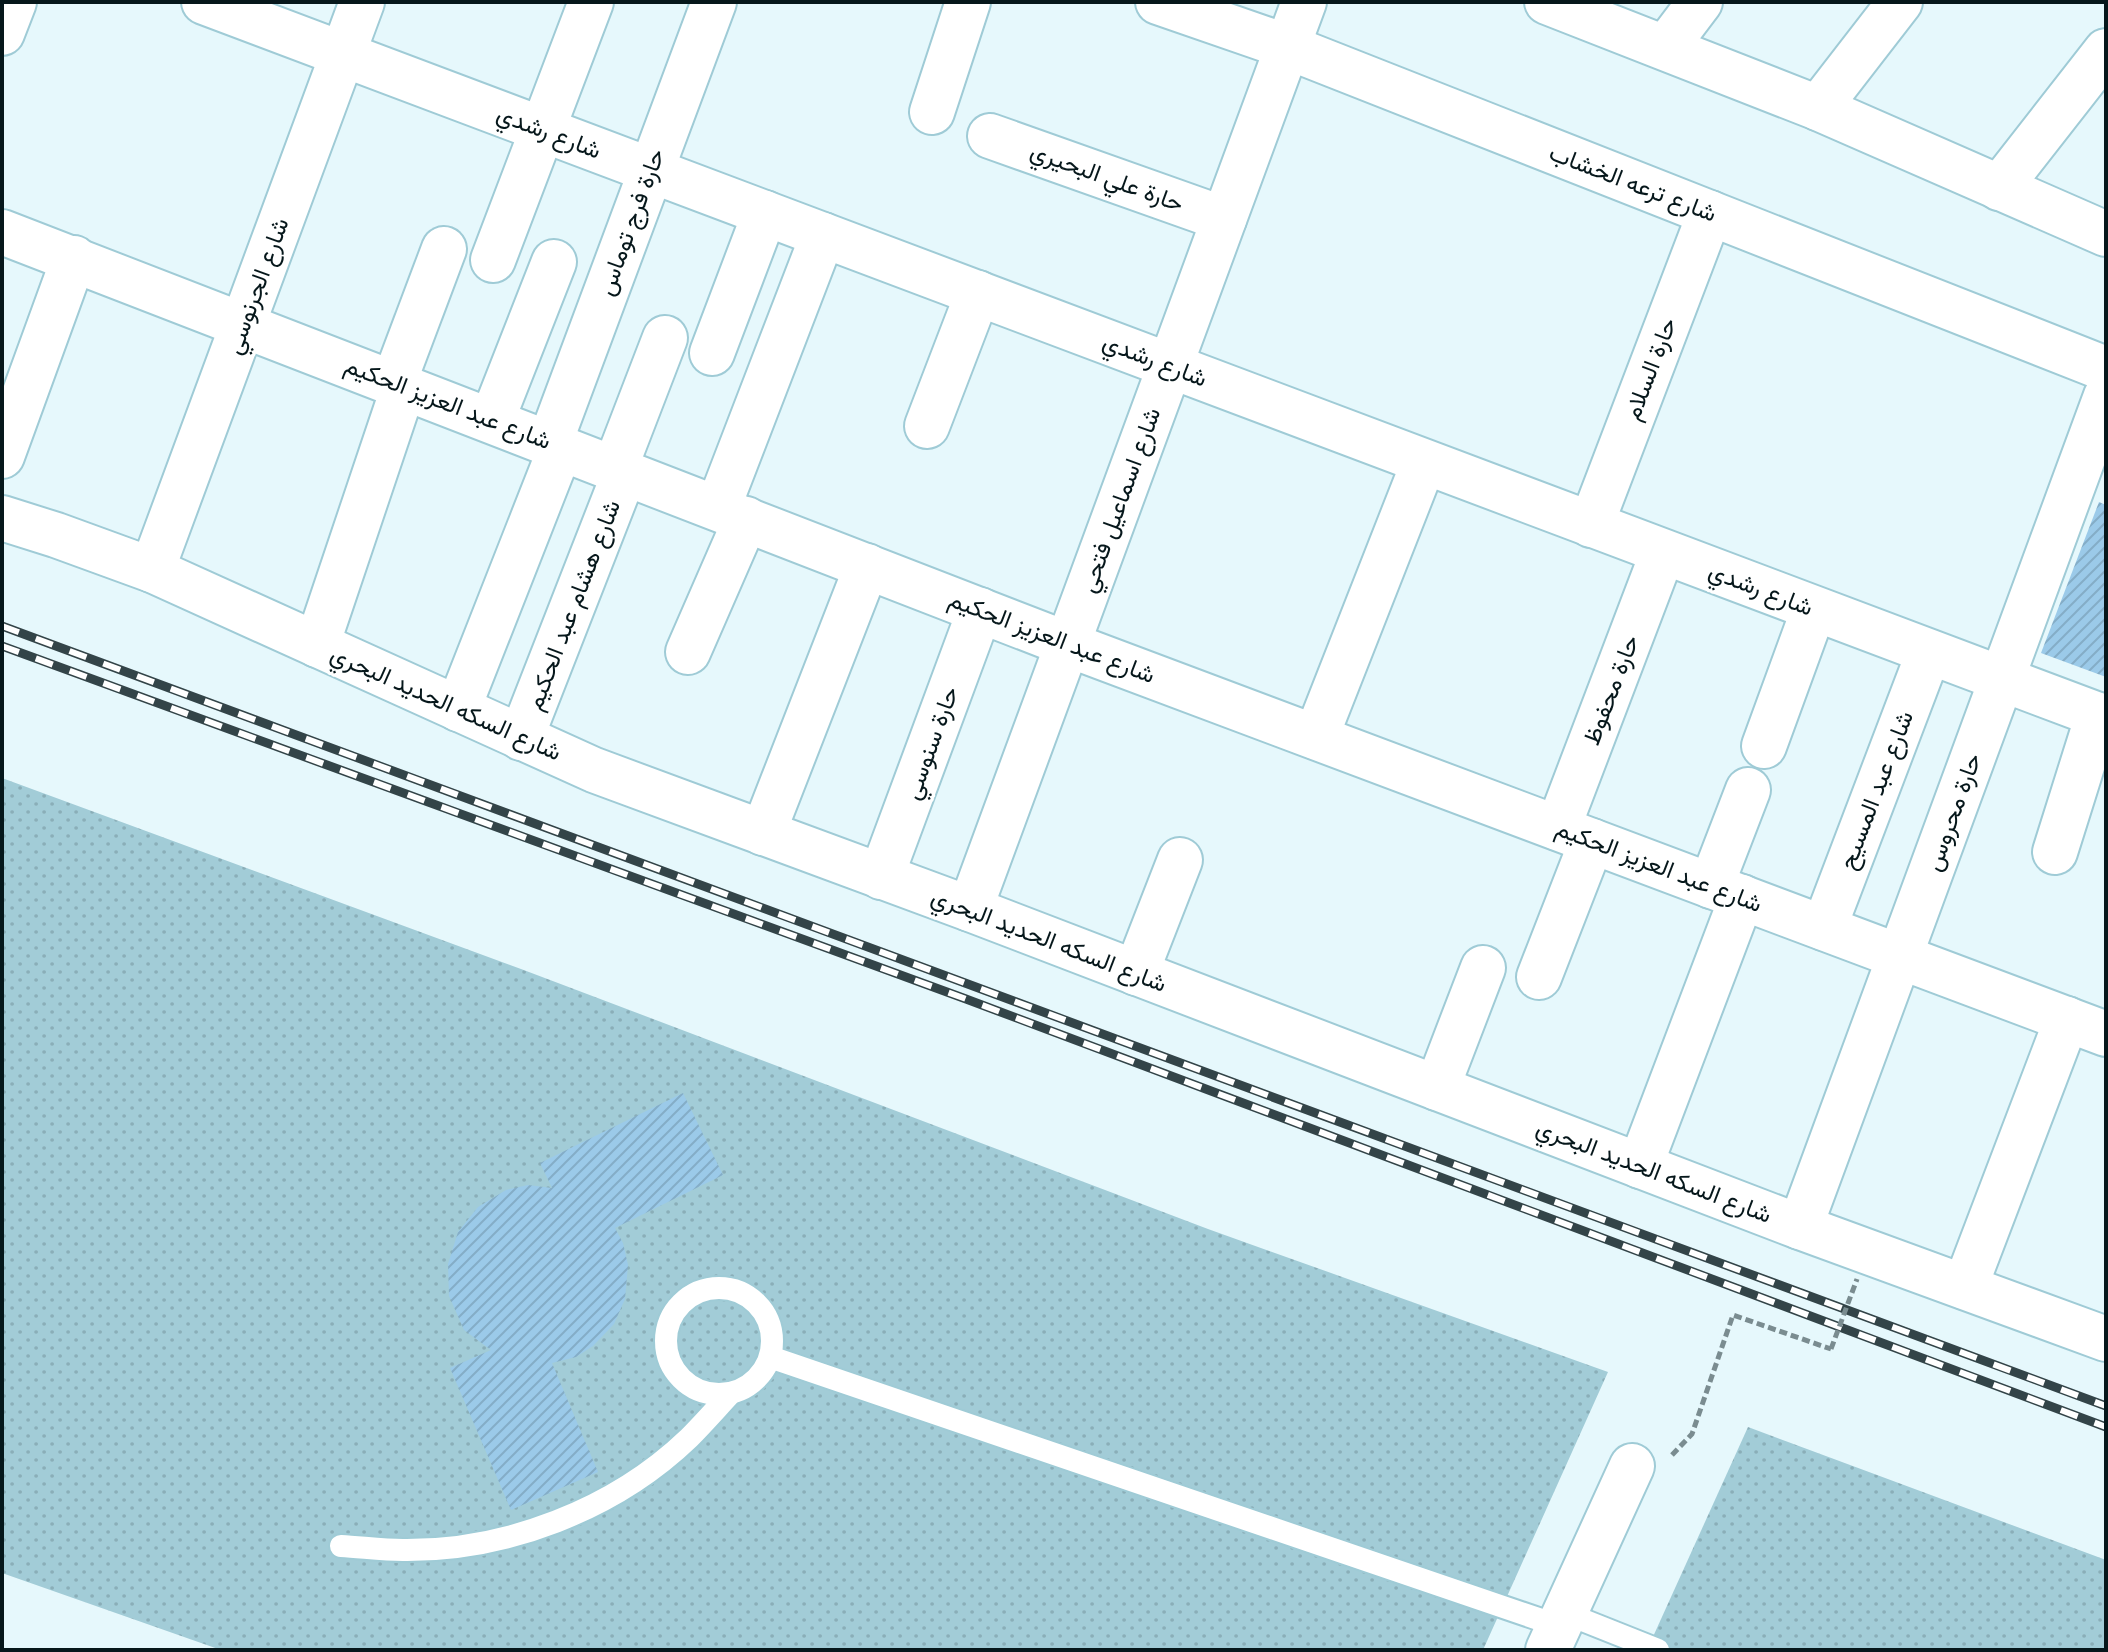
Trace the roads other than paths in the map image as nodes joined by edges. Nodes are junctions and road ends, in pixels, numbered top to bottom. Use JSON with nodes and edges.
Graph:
{"nodes":[{"id":1,"x":14,"y":2,"type":"edge"},
{"id":2,"x":204,"y":2,"type":"edge"},
{"id":3,"x":362,"y":2,"type":"edge"},
{"id":4,"x":591,"y":2,"type":"edge"},
{"id":5,"x":714,"y":2,"type":"edge"},
{"id":6,"x":968,"y":2,"type":"edge"},
{"id":7,"x":1158,"y":2,"type":"edge"},
{"id":8,"x":1304,"y":2,"type":"edge"},
{"id":9,"x":1547,"y":2,"type":"edge"},
{"id":10,"x":1700,"y":2,"type":"edge"},
{"id":11,"x":1900,"y":2,"type":"edge"},
{"id":12,"x":2,"y":33,"type":"edge"},
{"id":13,"x":1288,"y":47,"type":"junction"},
{"id":14,"x":1666,"y":47,"type":"junction"},
{"id":15,"x":2106,"y":51,"type":"edge"},
{"id":16,"x":342,"y":54,"type":"junction"},
{"id":17,"x":1818,"y":108,"type":"junction"},
{"id":18,"x":932,"y":112,"type":"dead end"},
{"id":19,"x":543,"y":129,"type":"junction"},
{"id":20,"x":990,"y":136,"type":"dead end"},
{"id":21,"x":650,"y":170,"type":"junction"},
{"id":22,"x":1999,"y":188,"type":"junction"},
{"id":23,"x":765,"y":213,"type":"junction"},
{"id":24,"x":1710,"y":213,"type":"junction"},
{"id":25,"x":1224,"y":219,"type":"junction"},
{"id":26,"x":2,"y":232,"type":"edge"},
{"id":27,"x":2106,"y":234,"type":"edge"},
{"id":28,"x":823,"y":235,"type":"junction"},
{"id":29,"x":444,"y":249,"type":"dead end"},
{"id":30,"x":74,"y":258,"type":"junction"},
{"id":31,"x":493,"y":260,"type":"dead end"},
{"id":32,"x":554,"y":262,"type":"dead end"},
{"id":33,"x":978,"y":293,"type":"junction"},
{"id":34,"x":243,"y":323,"type":"junction"},
{"id":35,"x":665,"y":338,"type":"dead end"},
{"id":36,"x":712,"y":353,"type":"dead end"},
{"id":37,"x":1170,"y":366,"type":"junction"},
{"id":38,"x":2106,"y":369,"type":"edge"},
{"id":39,"x":399,"y":384,"type":"junction"},
{"id":40,"x":2106,"y":396,"type":"edge"},
{"id":41,"x":492,"y":420,"type":"junction"},
{"id":42,"x":927,"y":426,"type":"dead end"},
{"id":43,"x":556,"y":444,"type":"junction"},
{"id":44,"x":2,"y":456,"type":"edge"},
{"id":45,"x":1424,"y":462,"type":"junction"},
{"id":46,"x":620,"y":470,"type":"junction"},
{"id":47,"x":732,"y":514,"type":"junction"},
{"id":48,"x":2,"y":518,"type":"edge"},
{"id":49,"x":1591,"y":525,"type":"junction"},
{"id":50,"x":1663,"y":552,"type":"junction"},
{"id":51,"x":867,"y":566,"type":"junction"},
{"id":52,"x":152,"y":570,"type":"junction"},
{"id":53,"x":1814,"y":609,"type":"junction"},
{"id":54,"x":980,"y":610,"type":"junction"},
{"id":55,"x":1067,"y":644,"type":"junction"},
{"id":56,"x":317,"y":645,"type":"junction"},
{"id":57,"x":688,"y":652,"type":"dead end"},
{"id":58,"x":1929,"y":652,"type":"junction"},
{"id":59,"x":2002,"y":680,"type":"junction"},
{"id":60,"x":458,"y":709,"type":"junction"},
{"id":61,"x":2102,"y":717,"type":"edge"},
{"id":62,"x":1316,"y":737,"type":"junction"},
{"id":63,"x":521,"y":738,"type":"junction"},
{"id":64,"x":1764,"y":746,"type":"dead end"},
{"id":65,"x":1748,"y":790,"type":"dead end"},
{"id":66,"x":763,"y":833,"type":"junction"},
{"id":67,"x":1575,"y":835,"type":"junction"},
{"id":68,"x":2055,"y":852,"type":"dead end"},
{"id":69,"x":1180,"y":860,"type":"dead end"},
{"id":70,"x":881,"y":877,"type":"junction"},
{"id":71,"x":1726,"y":892,"type":"junction"},
{"id":72,"x":970,"y":909,"type":"junction"},
{"id":73,"x":1824,"y":928,"type":"junction"},
{"id":74,"x":1900,"y":957,"type":"junction"},
{"id":75,"x":1483,"y":968,"type":"dead end"},
{"id":76,"x":1136,"y":973,"type":"junction"},
{"id":77,"x":1539,"y":977,"type":"dead end"},
{"id":78,"x":2086,"y":1027,"type":"edge"},
{"id":79,"x":1437,"y":1088,"type":"junction"},
{"id":80,"x":1640,"y":1166,"type":"junction"},
{"id":81,"x":1800,"y":1227,"type":"junction"},
{"id":82,"x":1965,"y":1287,"type":"junction"},
{"id":83,"x":2106,"y":1339,"type":"edge"},
{"id":84,"x":770,"y":1357,"type":"junction"},
{"id":85,"x":731,"y":1393,"type":"junction"},
{"id":86,"x":1632,"y":1466,"type":"road end"},
{"id":87,"x":341,"y":1546,"type":"dead end"},
{"id":88,"x":1557,"y":1630,"type":"edge"},
{"id":89,"x":1658,"y":1650,"type":"edge"}],
"edges":[{"from":1,"to":12,"type":"street"},
{"from":2,"to":16,"type":"street","name":"شارع رشدي"},
{"from":3,"to":16,"type":"street","name":"شارع الجرنوسي"},
{"from":4,"to":19,"type":"street"},
{"from":5,"to":21,"type":"street","name":"حارة فرج توماس"},
{"from":6,"to":18,"type":"street"},
{"from":7,"to":13,"type":"street","name":"شارع ترعه الخشاب"},
{"from":8,"to":13,"type":"street","name":"شارع اسماعيل فتحي"},
{"from":9,"to":14,"type":"street"},
{"from":10,"to":14,"type":"street"},
{"from":11,"to":17,"type":"street"},
{"from":13,"to":24,"type":"street","name":"شارع ترعه الخشاب"},
{"from":13,"to":25,"type":"street","name":"شارع اسماعيل فتحي"},
{"from":14,"to":17,"type":"street"},
{"from":15,"to":22,"type":"street"},
{"from":16,"to":19,"type":"street","name":"شارع رشدي"},
{"from":16,"to":34,"type":"street","name":"شارع الجرنوسي"},
{"from":17,"to":22,"type":"street"},
{"from":19,"to":21,"type":"street","name":"شارع رشدي"},
{"from":19,"to":31,"type":"street"},
{"from":20,"to":25,"type":"street","name":"حارة علي البحيري"},
{"from":21,"to":23,"type":"street","name":"شارع رشدي"},
{"from":21,"to":43,"type":"street","name":"حارة فرج توماس"},
{"from":22,"to":27,"type":"street"},
{"from":23,"to":28,"type":"street","name":"شارع رشدي"},
{"from":23,"to":36,"type":"street"},
{"from":24,"to":38,"type":"street","name":"شارع ترعه الخشاب"},
{"from":24,"to":49,"type":"street","name":"حارة السلام"},
{"from":25,"to":37,"type":"street","name":"شارع اسماعيل فتحي"},
{"from":26,"to":30,"type":"street","name":"شارع عبد العزيز الحكيم"},
{"from":28,"to":33,"type":"street","name":"شارع رشدي"},
{"from":28,"to":47,"type":"street"},
{"from":29,"to":39,"type":"street"},
{"from":30,"to":34,"type":"street","name":"شارع عبد العزيز الحكيم"},
{"from":30,"to":44,"type":"street"},
{"from":32,"to":41,"type":"street"},
{"from":33,"to":37,"type":"street","name":"شارع رشدي"},
{"from":33,"to":42,"type":"street"},
{"from":34,"to":39,"type":"street","name":"شارع عبد العزيز الحكيم"},
{"from":34,"to":52,"type":"street","name":"شارع الجرنوسي"},
{"from":35,"to":46,"type":"street","name":"شارع هشام عبد الحكيم"},
{"from":37,"to":45,"type":"street","name":"شارع رشدي"},
{"from":37,"to":55,"type":"street","name":"شارع اسماعيل فتحي"},
{"from":39,"to":41,"type":"street","name":"شارع عبد العزيز الحكيم"},
{"from":39,"to":56,"type":"street"},
{"from":40,"to":59,"type":"street","name":"حارة محروس"},
{"from":41,"to":43,"type":"street","name":"شارع عبد العزيز الحكيم"},
{"from":43,"to":46,"type":"street","name":"شارع عبد العزيز الحكيم"},
{"from":43,"to":60,"type":"street","name":"حارة فرج توماس"},
{"from":45,"to":49,"type":"street","name":"شارع رشدي"},
{"from":45,"to":62,"type":"street"},
{"from":46,"to":47,"type":"street","name":"شارع عبد العزيز الحكيم"},
{"from":46,"to":63,"type":"street","name":"شارع هشام عبد الحكيم"},
{"from":47,"to":51,"type":"street","name":"شارع عبد العزيز الحكيم"},
{"from":47,"to":57,"type":"street"},
{"from":48,"to":52,"type":"street","name":"شارع السكه الحديد البحري"},
{"from":49,"to":50,"type":"street","name":"شارع رشدي"},
{"from":50,"to":53,"type":"street","name":"شارع رشدي"},
{"from":50,"to":67,"type":"street","name":"حارة محفوظ"},
{"from":51,"to":54,"type":"street","name":"شارع عبد العزيز الحكيم"},
{"from":51,"to":66,"type":"street"},
{"from":52,"to":56,"type":"street","name":"شارع السكه الحديد البحري"},
{"from":53,"to":58,"type":"street","name":"شارع رشدي"},
{"from":53,"to":64,"type":"street"},
{"from":54,"to":55,"type":"street","name":"شارع عبد العزيز الحكيم"},
{"from":54,"to":70,"type":"street","name":"حارة سنوسي"},
{"from":55,"to":62,"type":"street","name":"شارع عبد العزيز الحكيم"},
{"from":55,"to":72,"type":"street","name":"شارع اسماعيل فتحي"},
{"from":56,"to":60,"type":"street","name":"شارع السكه الحديد البحري"},
{"from":58,"to":59,"type":"street","name":"شارع رشدي"},
{"from":58,"to":73,"type":"street","name":"شارع عبد المسيح"},
{"from":59,"to":61,"type":"street","name":"شارع رشدي"},
{"from":59,"to":74,"type":"street","name":"حارة محروس"},
{"from":60,"to":63,"type":"street","name":"شارع السكه الحديد البحري"},
{"from":61,"to":68,"type":"street"},
{"from":62,"to":67,"type":"street","name":"شارع عبد العزيز الحكيم"},
{"from":63,"to":66,"type":"street","name":"شارع السكه الحديد البحري"},
{"from":65,"to":71,"type":"street"},
{"from":66,"to":70,"type":"street","name":"شارع السكه الحديد البحري"},
{"from":67,"to":71,"type":"street","name":"شارع عبد العزيز الحكيم"},
{"from":67,"to":77,"type":"street","name":"حارة محفوظ"},
{"from":69,"to":76,"type":"street"},
{"from":70,"to":72,"type":"street","name":"شارع السكه الحديد البحري"},
{"from":71,"to":73,"type":"street","name":"شارع عبد العزيز الحكيم"},
{"from":71,"to":80,"type":"street"},
{"from":72,"to":76,"type":"street","name":"شارع السكه الحديد البحري"},
{"from":73,"to":74,"type":"street","name":"شارع عبد العزيز الحكيم"},
{"from":74,"to":78,"type":"street","name":"شارع عبد العزيز الحكيم"},
{"from":74,"to":81,"type":"street","name":"حارة محروس"},
{"from":75,"to":79,"type":"street"},
{"from":76,"to":79,"type":"street","name":"شارع السكه الحديد البحري"},
{"from":78,"to":82,"type":"street"},
{"from":79,"to":80,"type":"street","name":"شارع السكه الحديد البحري"},
{"from":80,"to":81,"type":"street","name":"شارع السكه الحديد البحري"},
{"from":81,"to":82,"type":"street","name":"شارع السكه الحديد البحري"},
{"from":82,"to":83,"type":"street","name":"شارع السكه الحديد البحري"},
{"from":84,"to":85,"type":"lane"},
{"from":84,"to":85,"type":"lane"},
{"from":84,"to":88,"type":"lane"},
{"from":85,"to":87,"type":"lane"},
{"from":86,"to":88,"type":"street"},
{"from":88,"to":89,"type":"lane"}]}
